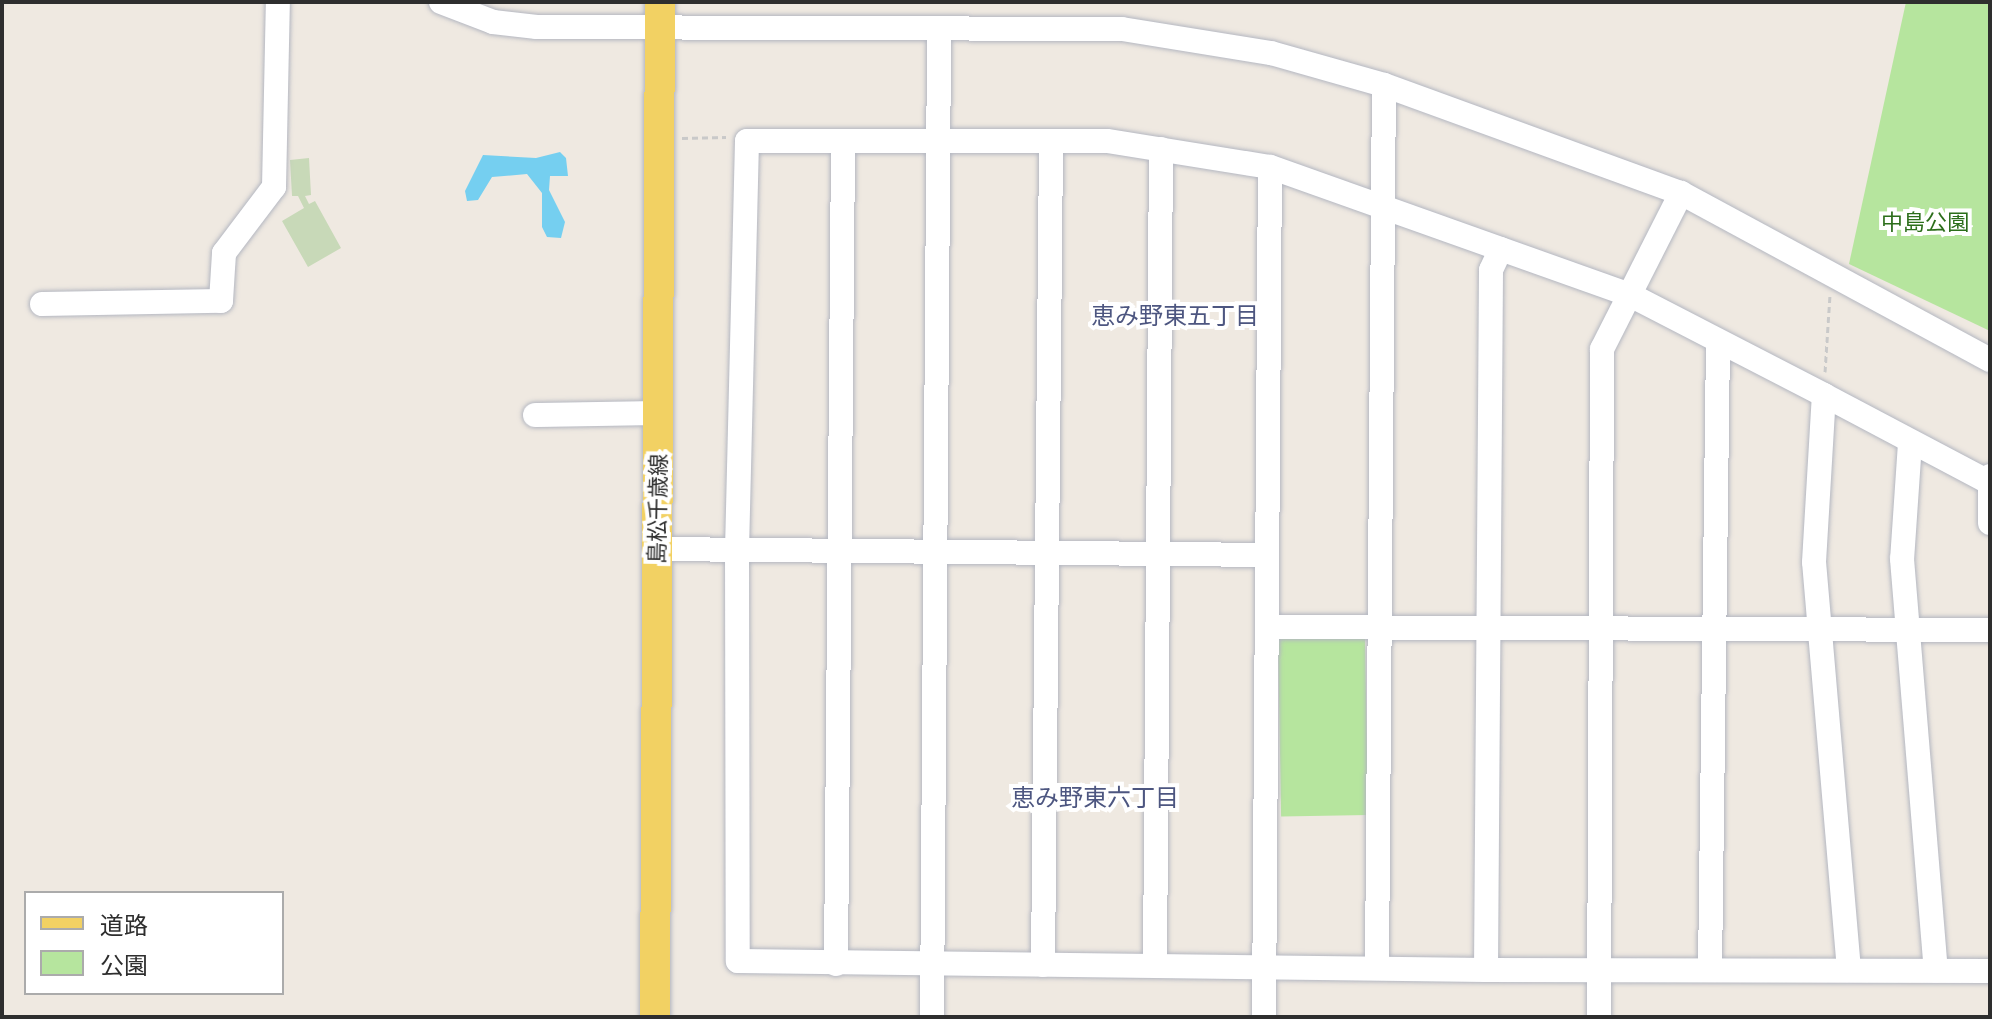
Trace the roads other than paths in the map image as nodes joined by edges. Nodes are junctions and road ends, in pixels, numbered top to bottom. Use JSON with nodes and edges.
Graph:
{"nodes":[{"id":1,"x":278,"y":2,"type":"edge"},
{"id":2,"x":441,"y":2,"type":"edge"},
{"id":3,"x":660,"y":15,"type":"edge"},
{"id":4,"x":939,"y":28,"type":"junction"},
{"id":5,"x":1384,"y":85,"type":"junction"},
{"id":6,"x":939,"y":140,"type":"junction"},
{"id":7,"x":843,"y":142,"type":"junction"},
{"id":8,"x":1051,"y":142,"type":"junction"},
{"id":9,"x":1161,"y":149,"type":"junction"},
{"id":10,"x":1270,"y":167,"type":"junction"},
{"id":11,"x":1681,"y":193,"type":"junction"},
{"id":12,"x":1380,"y":205,"type":"junction"},
{"id":13,"x":1501,"y":249,"type":"junction"},
{"id":14,"x":1630,"y":295,"type":"junction"},
{"id":15,"x":42,"y":304,"type":"dead end"},
{"id":16,"x":1718,"y":342,"type":"junction"},
{"id":17,"x":1990,"y":360,"type":"edge"},
{"id":18,"x":1824,"y":395,"type":"junction"},
{"id":19,"x":660,"y":413,"type":"junction"},
{"id":20,"x":535,"y":415,"type":"dead end"},
{"id":21,"x":1910,"y":443,"type":"junction"},
{"id":22,"x":1989,"y":480,"type":"edge"},
{"id":23,"x":1990,"y":523,"type":"edge"},
{"id":24,"x":658,"y":549,"type":"junction"},
{"id":25,"x":737,"y":550,"type":"junction"},
{"id":26,"x":836,"y":551,"type":"junction"},
{"id":27,"x":934,"y":551,"type":"junction"},
{"id":28,"x":1044,"y":553,"type":"junction"},
{"id":29,"x":1157,"y":554,"type":"junction"},
{"id":30,"x":1267,"y":555,"type":"junction"},
{"id":31,"x":1267,"y":627,"type":"junction"},
{"id":32,"x":1599,"y":627,"type":"junction"},
{"id":33,"x":1820,"y":627,"type":"junction"},
{"id":34,"x":1377,"y":629,"type":"junction"},
{"id":35,"x":1710,"y":629,"type":"junction"},
{"id":36,"x":1910,"y":629,"type":"junction"},
{"id":37,"x":1489,"y":630,"type":"junction"},
{"id":38,"x":1990,"y":630,"type":"edge"},
{"id":39,"x":836,"y":964,"type":"junction"},
{"id":40,"x":933,"y":965,"type":"junction"},
{"id":41,"x":1043,"y":965,"type":"junction"},
{"id":42,"x":1155,"y":965,"type":"junction"},
{"id":43,"x":1264,"y":968,"type":"junction"},
{"id":44,"x":1377,"y":968,"type":"junction"},
{"id":45,"x":1599,"y":969,"type":"junction"},
{"id":46,"x":1486,"y":970,"type":"junction"},
{"id":47,"x":1710,"y":970,"type":"junction"},
{"id":48,"x":1849,"y":970,"type":"junction"},
{"id":49,"x":1936,"y":971,"type":"junction"},
{"id":50,"x":1990,"y":971,"type":"edge"},
{"id":51,"x":655,"y":1017,"type":"edge"},
{"id":52,"x":932,"y":1017,"type":"edge"},
{"id":53,"x":1264,"y":1017,"type":"edge"},
{"id":54,"x":1599,"y":1017,"type":"edge"}],
"edges":[{"from":1,"to":15,"type":"street"},
{"from":2,"to":3,"type":"street"},
{"from":3,"to":4,"type":"street"},
{"from":3,"to":19,"type":"main road","name":"島松千歳線"},
{"from":4,"to":5,"type":"street"},
{"from":4,"to":6,"type":"street"},
{"from":5,"to":11,"type":"street"},
{"from":5,"to":12,"type":"street"},
{"from":6,"to":7,"type":"street"},
{"from":6,"to":8,"type":"street"},
{"from":6,"to":27,"type":"street"},
{"from":7,"to":25,"type":"street"},
{"from":7,"to":26,"type":"street"},
{"from":8,"to":9,"type":"street"},
{"from":8,"to":28,"type":"street"},
{"from":9,"to":10,"type":"street"},
{"from":9,"to":29,"type":"street"},
{"from":10,"to":12,"type":"street"},
{"from":10,"to":30,"type":"street"},
{"from":11,"to":14,"type":"street"},
{"from":11,"to":17,"type":"street"},
{"from":12,"to":13,"type":"street"},
{"from":12,"to":34,"type":"street"},
{"from":13,"to":14,"type":"street"},
{"from":13,"to":37,"type":"street"},
{"from":14,"to":16,"type":"street"},
{"from":14,"to":32,"type":"street"},
{"from":16,"to":18,"type":"street"},
{"from":16,"to":35,"type":"street"},
{"from":18,"to":21,"type":"street"},
{"from":18,"to":33,"type":"street"},
{"from":19,"to":20,"type":"street"},
{"from":19,"to":24,"type":"main road","name":"島松千歳線"},
{"from":21,"to":22,"type":"street"},
{"from":21,"to":36,"type":"street"},
{"from":22,"to":23,"type":"street"},
{"from":24,"to":25,"type":"street"},
{"from":24,"to":51,"type":"main road","name":"島松千歳線"},
{"from":25,"to":26,"type":"street"},
{"from":25,"to":39,"type":"street"},
{"from":26,"to":27,"type":"street"},
{"from":26,"to":39,"type":"street"},
{"from":27,"to":28,"type":"street"},
{"from":27,"to":40,"type":"street"},
{"from":28,"to":29,"type":"street"},
{"from":28,"to":41,"type":"street"},
{"from":29,"to":30,"type":"street"},
{"from":29,"to":42,"type":"street"},
{"from":30,"to":31,"type":"street"},
{"from":31,"to":34,"type":"street"},
{"from":31,"to":43,"type":"street"},
{"from":32,"to":35,"type":"street"},
{"from":32,"to":37,"type":"street"},
{"from":32,"to":45,"type":"street"},
{"from":33,"to":35,"type":"street"},
{"from":33,"to":36,"type":"street"},
{"from":33,"to":48,"type":"street"},
{"from":34,"to":37,"type":"street"},
{"from":34,"to":44,"type":"street"},
{"from":35,"to":47,"type":"street"},
{"from":36,"to":38,"type":"street"},
{"from":36,"to":49,"type":"street"},
{"from":37,"to":46,"type":"street"},
{"from":39,"to":40,"type":"street"},
{"from":40,"to":41,"type":"street"},
{"from":40,"to":52,"type":"street"},
{"from":41,"to":42,"type":"street"},
{"from":42,"to":43,"type":"street"},
{"from":43,"to":44,"type":"street"},
{"from":43,"to":53,"type":"street"},
{"from":44,"to":46,"type":"street"},
{"from":45,"to":46,"type":"street"},
{"from":45,"to":47,"type":"street"},
{"from":45,"to":54,"type":"street"},
{"from":47,"to":48,"type":"street"},
{"from":48,"to":49,"type":"street"},
{"from":49,"to":50,"type":"street"}]}
